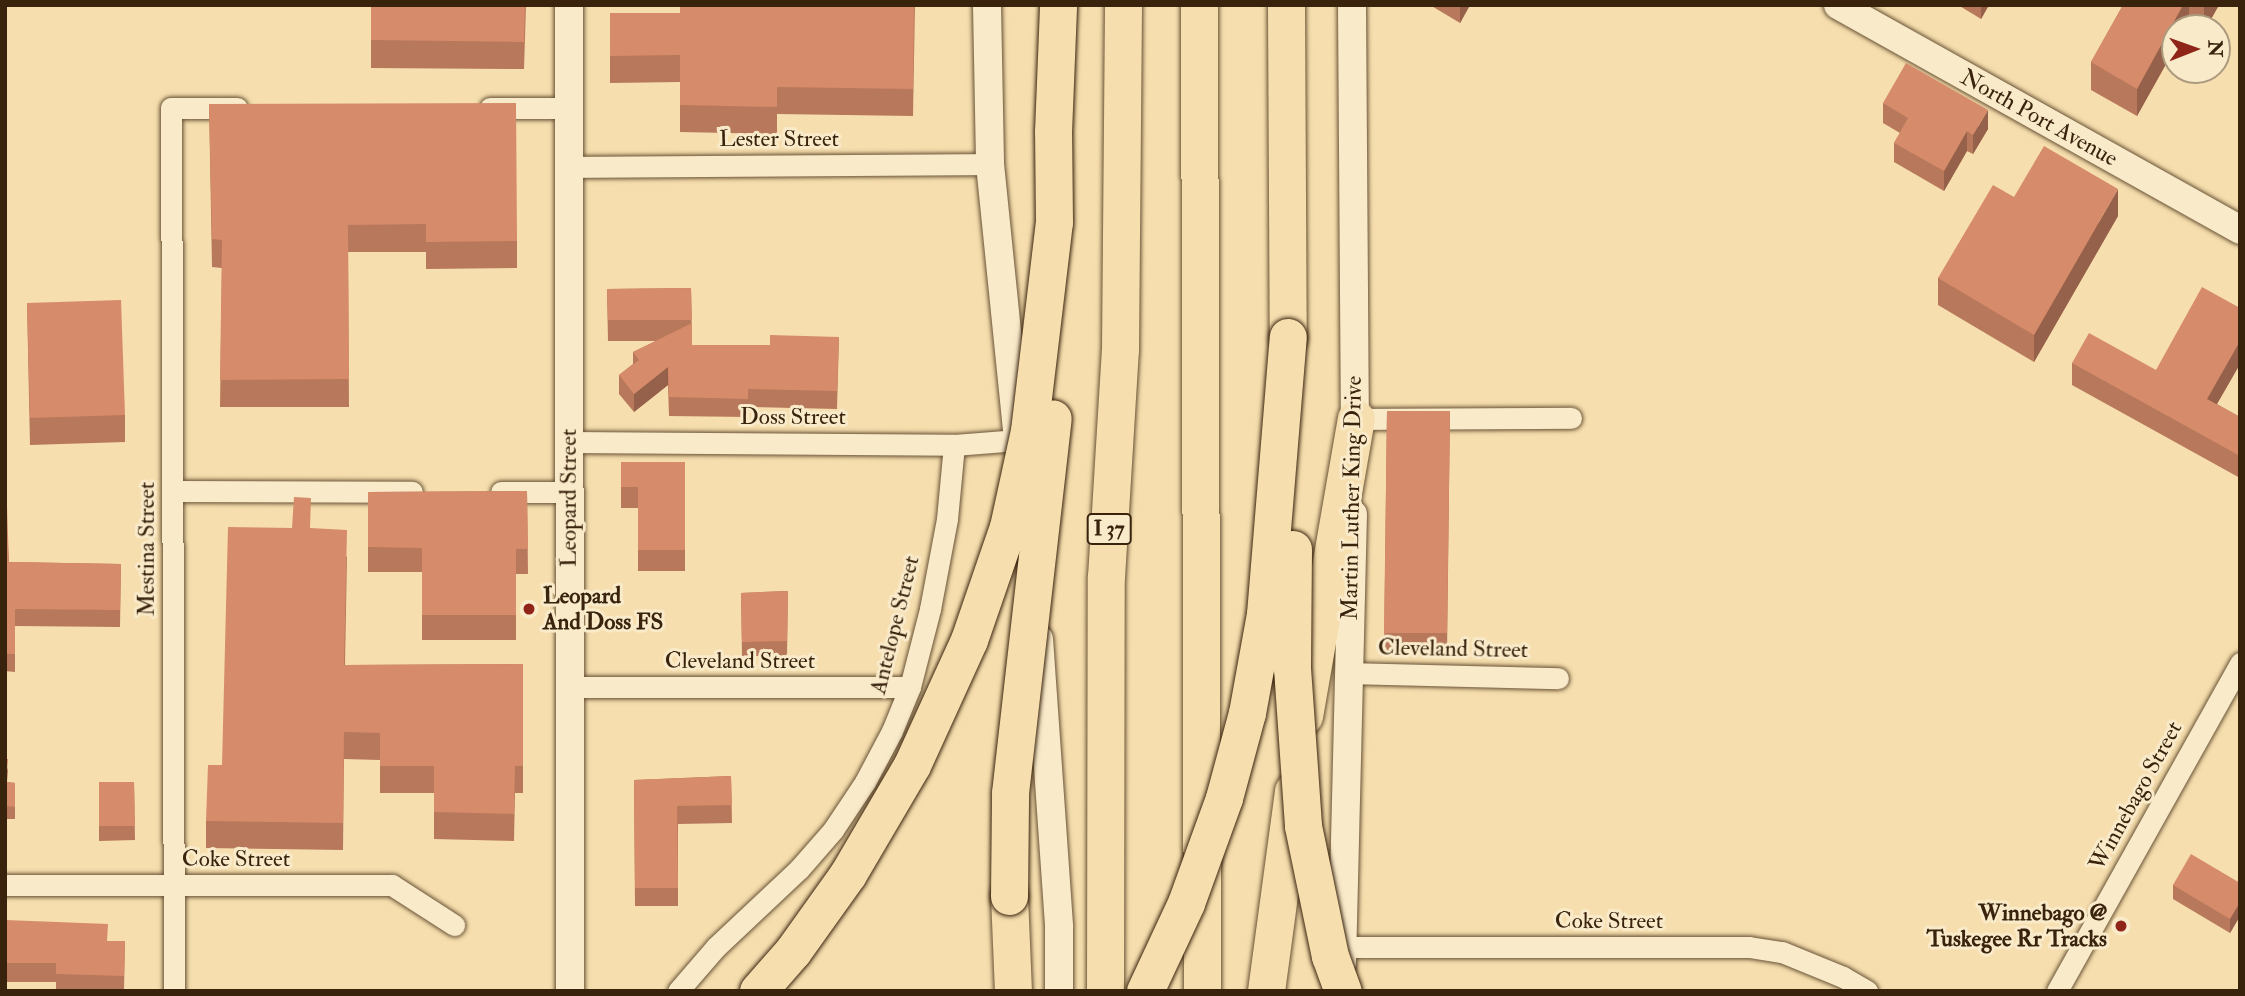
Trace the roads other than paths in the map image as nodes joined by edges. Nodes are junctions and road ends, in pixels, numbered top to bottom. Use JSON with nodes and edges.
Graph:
{"nodes":[{"id":1,"x":569,"y":5,"type":"edge"},
{"id":2,"x":987,"y":5,"type":"edge"},
{"id":3,"x":1058,"y":5,"type":"edge"},
{"id":4,"x":1123,"y":5,"type":"edge"},
{"id":5,"x":1199,"y":5,"type":"edge"},
{"id":6,"x":1286,"y":5,"type":"edge"},
{"id":7,"x":1352,"y":5,"type":"edge"},
{"id":8,"x":1855,"y":10,"type":"edge"},
{"id":9,"x":253,"y":107,"type":"edge"},
{"id":10,"x":472,"y":108,"type":"edge"},
{"id":11,"x":568,"y":108,"type":"junction"},
{"id":12,"x":990,"y":164,"type":"junction"},
{"id":13,"x":569,"y":167,"type":"junction"},
{"id":14,"x":1054,"y":222,"type":"junction"},
{"id":15,"x":2240,"y":230,"type":"edge"},
{"id":16,"x":1288,"y":337,"type":"junction"},
{"id":17,"x":1571,"y":418,"type":"dead end"},
{"id":18,"x":1356,"y":419,"type":"junction"},
{"id":19,"x":1017,"y":440,"type":"junction"},
{"id":20,"x":568,"y":442,"type":"junction"},
{"id":21,"x":954,"y":445,"type":"junction"},
{"id":22,"x":173,"y":491,"type":"junction"},
{"id":23,"x":432,"y":492,"type":"edge"},
{"id":24,"x":473,"y":492,"type":"edge"},
{"id":25,"x":569,"y":492,"type":"junction"},
{"id":26,"x":2240,"y":663,"type":"edge"},
{"id":27,"x":1348,"y":673,"type":"junction"},
{"id":28,"x":1558,"y":678,"type":"dead end"},
{"id":29,"x":569,"y":687,"type":"junction"},
{"id":30,"x":910,"y":687,"type":"junction"},
{"id":31,"x":5,"y":885,"type":"edge"},
{"id":32,"x":173,"y":886,"type":"junction"},
{"id":33,"x":454,"y":925,"type":"dead end"},
{"id":34,"x":1342,"y":947,"type":"junction"},
{"id":35,"x":1105,"y":989,"type":"edge"},
{"id":36,"x":174,"y":991,"type":"edge"},
{"id":37,"x":570,"y":991,"type":"edge"},
{"id":38,"x":678,"y":991,"type":"edge"},
{"id":39,"x":758,"y":991,"type":"edge"},
{"id":40,"x":1013,"y":991,"type":"edge"},
{"id":41,"x":1059,"y":991,"type":"edge"},
{"id":42,"x":1145,"y":991,"type":"edge"},
{"id":43,"x":1202,"y":991,"type":"edge"},
{"id":44,"x":1266,"y":991,"type":"edge"},
{"id":45,"x":1343,"y":991,"type":"edge"},
{"id":46,"x":1867,"y":991,"type":"edge"},
{"id":47,"x":2057,"y":991,"type":"edge"}],
"edges":[{"from":1,"to":11,"type":"main road","name":"Leopard Street"},
{"from":2,"to":12,"type":"main road"},
{"from":3,"to":14,"type":"highway","bridge":true},
{"from":4,"to":35,"type":"highway","number":"I 37"},
{"from":5,"to":43,"type":"highway"},
{"from":6,"to":16,"type":"highway"},
{"from":7,"to":18,"type":"main road","name":"Martin Luther King Drive"},
{"from":8,"to":15,"type":"main road","name":"North Port Avenue"},
{"from":9,"to":22,"type":"street","name":"Mestina Street"},
{"from":10,"to":11,"type":"street"},
{"from":11,"to":13,"type":"main road","name":"Leopard Street"},
{"from":12,"to":13,"type":"street","name":"Lester Street"},
{"from":12,"to":19,"type":"main road"},
{"from":13,"to":20,"type":"main road","name":"Leopard Street"},
{"from":14,"to":39,"type":"highway","bridge":true},
{"from":14,"to":40,"type":"highway","bridge":true},
{"from":16,"to":42,"type":"highway","bridge":true},
{"from":16,"to":45,"type":"highway","bridge":true},
{"from":17,"to":18,"type":"street"},
{"from":18,"to":27,"type":"main road","name":"Martin Luther King Drive"},
{"from":18,"to":44,"type":"highway"},
{"from":19,"to":21,"type":"street","name":"Doss Street"},
{"from":19,"to":41,"type":"main road"},
{"from":20,"to":21,"type":"street","name":"Doss Street"},
{"from":20,"to":25,"type":"main road","name":"Leopard Street"},
{"from":21,"to":30,"type":"street","name":"Antelope Street"},
{"from":22,"to":23,"type":"street"},
{"from":22,"to":32,"type":"street","name":"Mestina Street"},
{"from":24,"to":25,"type":"street"},
{"from":25,"to":29,"type":"main road","name":"Leopard Street"},
{"from":26,"to":47,"type":"street","name":"Winnebago Street"},
{"from":27,"to":28,"type":"street","name":"Cleveland Street"},
{"from":27,"to":34,"type":"main road","name":"Martin Luther King Drive"},
{"from":29,"to":30,"type":"street","name":"Cleveland Street"},
{"from":29,"to":37,"type":"main road","name":"Leopard Street"},
{"from":30,"to":38,"type":"street","name":"Antelope Street"},
{"from":31,"to":32,"type":"street","name":"Coke Street"},
{"from":32,"to":33,"type":"street","name":"Coke Street"},
{"from":32,"to":36,"type":"street","name":"Mestina Street"},
{"from":34,"to":45,"type":"main road","name":"Martin Luther King Drive"},
{"from":34,"to":46,"type":"street","name":"Coke Street"}]}
